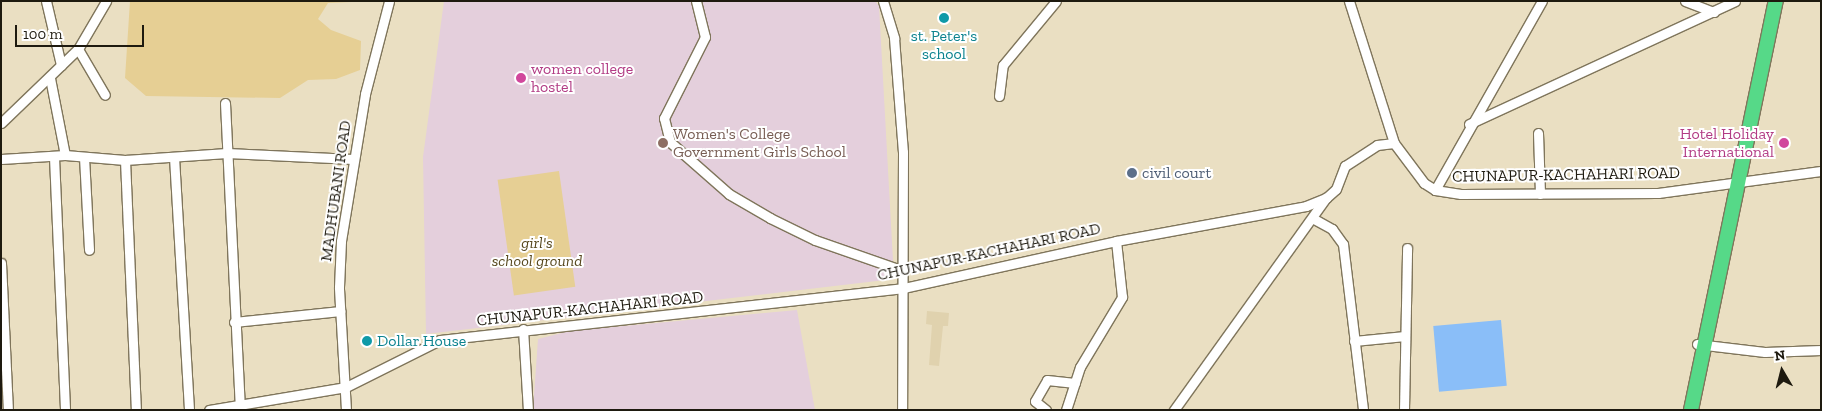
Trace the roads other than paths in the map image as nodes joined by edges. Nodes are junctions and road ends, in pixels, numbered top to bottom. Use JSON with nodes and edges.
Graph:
{"nodes":[{"id":1,"x":46,"y":1,"type":"edge"},
{"id":2,"x":106,"y":1,"type":"edge"},
{"id":3,"x":390,"y":1,"type":"edge"},
{"id":4,"x":696,"y":1,"type":"edge"},
{"id":5,"x":883,"y":1,"type":"edge"},
{"id":6,"x":1056,"y":1,"type":"edge"},
{"id":7,"x":1348,"y":1,"type":"edge"},
{"id":8,"x":1542,"y":1,"type":"edge"},
{"id":9,"x":1685,"y":1,"type":"edge"},
{"id":10,"x":1735,"y":1,"type":"edge"},
{"id":11,"x":1768,"y":1,"type":"edge"},
{"id":12,"x":1776,"y":1,"type":"edge"},
{"id":13,"x":1714,"y":12,"type":"junction"},
{"id":14,"x":78,"y":49,"type":"junction"},
{"id":15,"x":61,"y":65,"type":"junction"},
{"id":16,"x":50,"y":78,"type":"junction"},
{"id":17,"x":105,"y":96,"type":"dead end"},
{"id":18,"x":999,"y":96,"type":"dead end"},
{"id":19,"x":225,"y":103,"type":"dead end"},
{"id":20,"x":2,"y":120,"type":"edge"},
{"id":21,"x":1469,"y":124,"type":"junction"},
{"id":22,"x":1538,"y":133,"type":"dead end"},
{"id":23,"x":1394,"y":143,"type":"junction"},
{"id":24,"x":227,"y":153,"type":"junction"},
{"id":25,"x":65,"y":155,"type":"junction"},
{"id":26,"x":54,"y":157,"type":"junction"},
{"id":27,"x":84,"y":157,"type":"junction"},
{"id":28,"x":174,"y":157,"type":"junction"},
{"id":29,"x":1,"y":159,"type":"edge"},
{"id":30,"x":353,"y":159,"type":"junction"},
{"id":31,"x":124,"y":160,"type":"junction"},
{"id":32,"x":1821,"y":171,"type":"edge"},
{"id":33,"x":1733,"y":184,"type":"junction"},
{"id":34,"x":1435,"y":190,"type":"junction"},
{"id":35,"x":1540,"y":194,"type":"junction"},
{"id":36,"x":1326,"y":198,"type":"junction"},
{"id":37,"x":1314,"y":219,"type":"junction"},
{"id":38,"x":1116,"y":241,"type":"junction"},
{"id":39,"x":1407,"y":248,"type":"dead end"},
{"id":40,"x":89,"y":250,"type":"dead end"},
{"id":41,"x":1,"y":263,"type":"edge"},
{"id":42,"x":904,"y":271,"type":"junction"},
{"id":43,"x":904,"y":288,"type":"junction"},
{"id":44,"x":340,"y":312,"type":"junction"},
{"id":45,"x":234,"y":322,"type":"junction"},
{"id":46,"x":523,"y":329,"type":"junction"},
{"id":47,"x":1405,"y":336,"type":"junction"},
{"id":48,"x":1354,"y":341,"type":"junction"},
{"id":49,"x":1701,"y":344,"type":"junction"},
{"id":50,"x":1821,"y":350,"type":"edge"},
{"id":51,"x":1075,"y":383,"type":"junction"},
{"id":52,"x":346,"y":387,"type":"junction"},
{"id":53,"x":240,"y":406,"type":"junction"},
{"id":54,"x":263,"y":406,"type":"edge"},
{"id":55,"x":8,"y":410,"type":"edge"},
{"id":56,"x":65,"y":410,"type":"edge"},
{"id":57,"x":136,"y":410,"type":"edge"},
{"id":58,"x":189,"y":410,"type":"edge"},
{"id":59,"x":209,"y":410,"type":"edge"},
{"id":60,"x":346,"y":410,"type":"edge"},
{"id":61,"x":528,"y":410,"type":"edge"},
{"id":62,"x":902,"y":410,"type":"edge"},
{"id":63,"x":1046,"y":410,"type":"edge"},
{"id":64,"x":1066,"y":410,"type":"edge"},
{"id":65,"x":1174,"y":410,"type":"edge"},
{"id":66,"x":1363,"y":410,"type":"edge"},
{"id":67,"x":1404,"y":410,"type":"edge"},
{"id":68,"x":1684,"y":410,"type":"edge"},
{"id":69,"x":1691,"y":410,"type":"edge"}],
"edges":[{"from":1,"to":15,"type":"street"},
{"from":2,"to":14,"type":"street"},
{"from":3,"to":30,"type":"street","name":"MADHUBANI ROAD"},
{"from":4,"to":42,"type":"street"},
{"from":5,"to":42,"type":"street"},
{"from":6,"to":18,"type":"street"},
{"from":7,"to":23,"type":"street"},
{"from":8,"to":21,"type":"street"},
{"from":9,"to":13,"type":"street"},
{"from":10,"to":13,"type":"street"},
{"from":11,"to":33,"type":"highway"},
{"from":12,"to":33,"type":"highway"},
{"from":13,"to":21,"type":"street"},
{"from":14,"to":15,"type":"street"},
{"from":14,"to":17,"type":"street"},
{"from":15,"to":16,"type":"street"},
{"from":16,"to":20,"type":"street"},
{"from":16,"to":25,"type":"street"},
{"from":19,"to":24,"type":"street"},
{"from":21,"to":34,"type":"street"},
{"from":22,"to":35,"type":"street"},
{"from":23,"to":34,"type":"street","name":"CHUNAPUR-KACHAHARI ROAD"},
{"from":23,"to":36,"type":"street"},
{"from":24,"to":28,"type":"street"},
{"from":24,"to":30,"type":"street"},
{"from":24,"to":45,"type":"street"},
{"from":25,"to":26,"type":"street"},
{"from":25,"to":27,"type":"street"},
{"from":26,"to":29,"type":"street"},
{"from":26,"to":56,"type":"street"},
{"from":27,"to":31,"type":"street"},
{"from":27,"to":40,"type":"street"},
{"from":28,"to":31,"type":"street"},
{"from":28,"to":58,"type":"street"},
{"from":30,"to":44,"type":"street","name":"MADHUBANI ROAD"},
{"from":31,"to":57,"type":"street"},
{"from":32,"to":33,"type":"street","name":"CHUNAPUR-KACHAHARI ROAD"},
{"from":33,"to":35,"type":"street","name":"CHUNAPUR-KACHAHARI ROAD"},
{"from":33,"to":49,"type":"highway"},
{"from":34,"to":35,"type":"street","name":"CHUNAPUR-KACHAHARI ROAD"},
{"from":36,"to":37,"type":"street"},
{"from":36,"to":38,"type":"street","name":"CHUNAPUR-KACHAHARI ROAD"},
{"from":37,"to":48,"type":"street"},
{"from":37,"to":65,"type":"street"},
{"from":38,"to":43,"type":"street","name":"CHUNAPUR-KACHAHARI ROAD"},
{"from":38,"to":51,"type":"street"},
{"from":39,"to":47,"type":"street"},
{"from":41,"to":55,"type":"street"},
{"from":42,"to":43,"type":"street"},
{"from":43,"to":46,"type":"street","name":"CHUNAPUR-KACHAHARI ROAD"},
{"from":43,"to":62,"type":"street"},
{"from":44,"to":45,"type":"street"},
{"from":44,"to":52,"type":"street","name":"MADHUBANI ROAD"},
{"from":45,"to":53,"type":"street"},
{"from":46,"to":52,"type":"street","name":"CHUNAPUR-KACHAHARI ROAD"},
{"from":46,"to":61,"type":"street"},
{"from":47,"to":48,"type":"street"},
{"from":47,"to":67,"type":"street"},
{"from":48,"to":66,"type":"street"},
{"from":49,"to":50,"type":"street"},
{"from":49,"to":68,"type":"highway"},
{"from":49,"to":69,"type":"highway"},
{"from":51,"to":63,"type":"street"},
{"from":51,"to":64,"type":"street"},
{"from":52,"to":54,"type":"street","name":"CHUNAPUR-KACHAHARI ROAD"},
{"from":52,"to":60,"type":"street","name":"MADHUBANI ROAD"},
{"from":53,"to":54,"type":"street","name":"CHUNAPUR-KACHAHARI ROAD"},
{"from":53,"to":59,"type":"street","name":"CHUNAPUR-KACHAHARI ROAD"}]}
